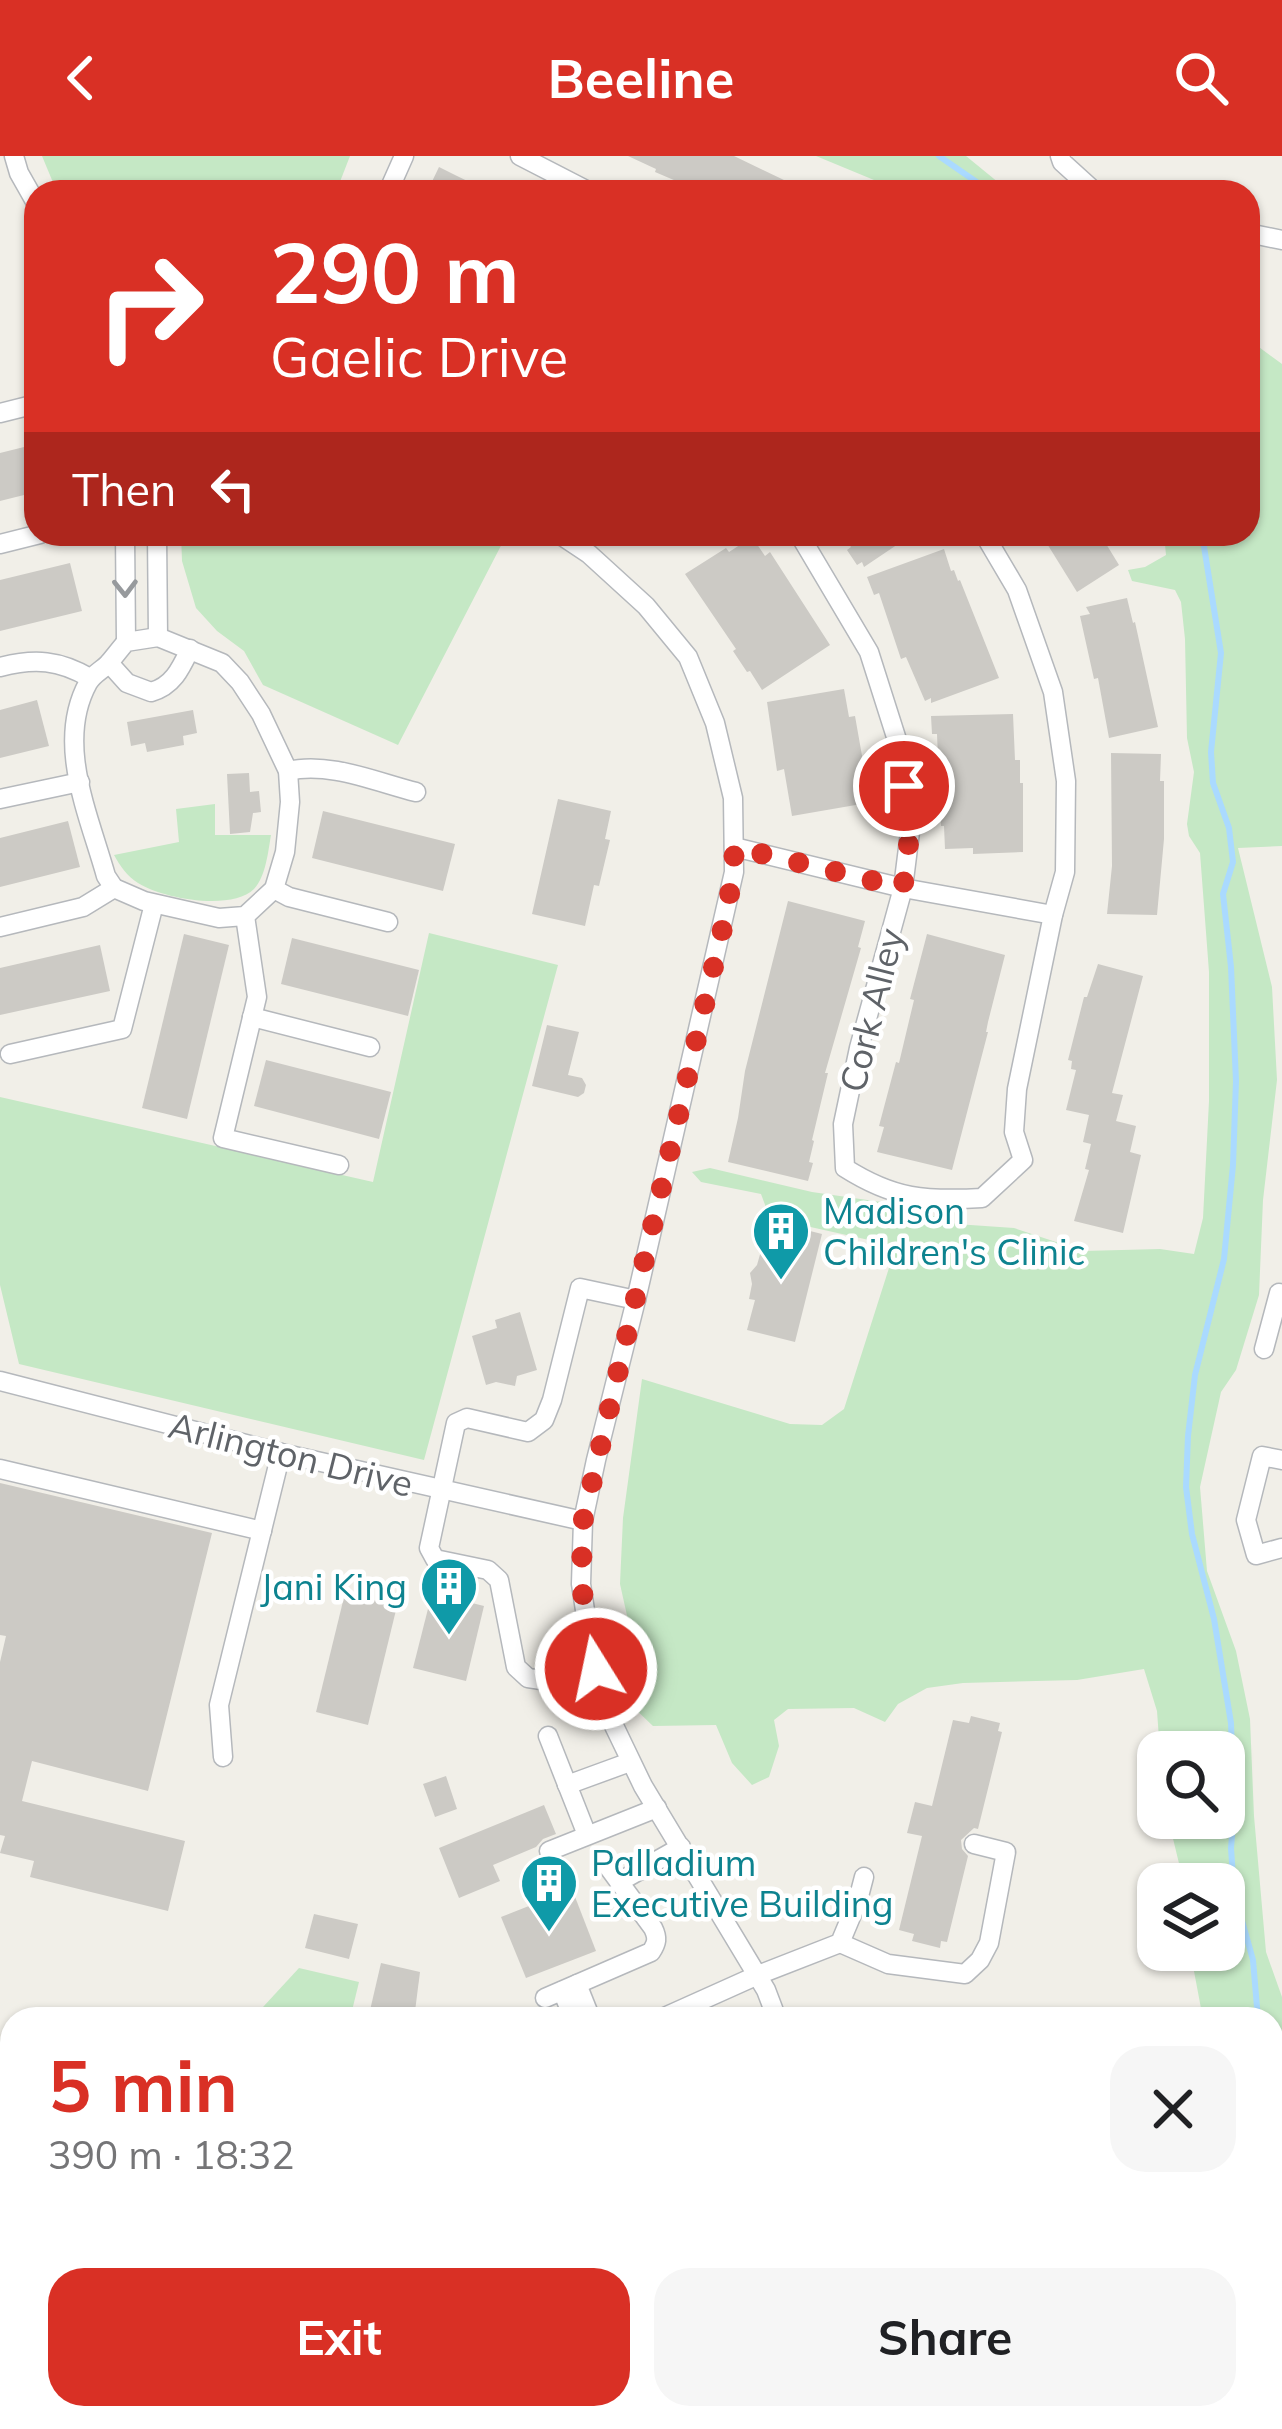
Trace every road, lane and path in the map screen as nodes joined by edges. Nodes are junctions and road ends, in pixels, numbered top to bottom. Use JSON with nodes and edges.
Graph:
{"nodes":[{"id":1,"x":520,"y":156,"type":"edge"},
{"id":2,"x":1060,"y":156,"type":"edge"},
{"id":3,"x":567,"y":180,"type":"edge"},
{"id":4,"x":1082,"y":180,"type":"edge"},
{"id":5,"x":124,"y":546,"type":"edge"},
{"id":6,"x":157,"y":546,"type":"edge"},
{"id":7,"x":578,"y":546,"type":"edge"},
{"id":8,"x":807,"y":546,"type":"edge"},
{"id":9,"x":992,"y":546,"type":"edge"},
{"id":10,"x":158,"y":637,"type":"junction"},
{"id":11,"x":126,"y":642,"type":"junction"},
{"id":12,"x":190,"y":649,"type":"junction"},
{"id":13,"x":109,"y":663,"type":"junction"},
{"id":14,"x":0,"y":667,"type":"edge"},
{"id":15,"x":90,"y":678,"type":"junction"},
{"id":16,"x":288,"y":771,"type":"junction"},
{"id":17,"x":80,"y":782,"type":"junction"},
{"id":18,"x":416,"y":792,"type":"dead end"},
{"id":19,"x":0,"y":799,"type":"edge"},
{"id":20,"x":734,"y":847,"type":"junction"},
{"id":21,"x":114,"y":888,"type":"junction"},
{"id":22,"x":903,"y":888,"type":"junction"},
{"id":23,"x":274,"y":890,"type":"junction"},
{"id":24,"x":154,"y":904,"type":"junction"},
{"id":25,"x":1053,"y":915,"type":"junction"},
{"id":26,"x":244,"y":916,"type":"junction"},
{"id":27,"x":388,"y":922,"type":"dead end"},
{"id":28,"x":0,"y":927,"type":"edge"},
{"id":29,"x":252,"y":1017,"type":"junction"},
{"id":30,"x":370,"y":1047,"type":"dead end"},
{"id":31,"x":10,"y":1054,"type":"dead end"},
{"id":32,"x":339,"y":1165,"type":"dead end"},
{"id":33,"x":1282,"y":1294,"type":"edge"},
{"id":34,"x":636,"y":1300,"type":"junction"},
{"id":35,"x":1264,"y":1349,"type":"dead end"},
{"id":36,"x":0,"y":1359,"type":"edge"},
{"id":37,"x":3,"y":1382,"type":"edge"},
{"id":38,"x":281,"y":1453,"type":"junction"},
{"id":39,"x":1282,"y":1460,"type":"edge"},
{"id":40,"x":0,"y":1469,"type":"edge"},
{"id":41,"x":440,"y":1490,"type":"junction"},
{"id":42,"x":583,"y":1521,"type":"junction"},
{"id":43,"x":262,"y":1531,"type":"junction"},
{"id":44,"x":1282,"y":1548,"type":"edge"},
{"id":45,"x":596,"y":1669,"type":"junction"},
{"id":46,"x":548,"y":1736,"type":"dead end"},
{"id":47,"x":224,"y":1757,"type":"dead end"},
{"id":48,"x":630,"y":1762,"type":"junction"},
{"id":49,"x":567,"y":1785,"type":"junction"},
{"id":50,"x":657,"y":1808,"type":"junction"},
{"id":51,"x":587,"y":1835,"type":"junction"},
{"id":52,"x":974,"y":1844,"type":"dead end"},
{"id":53,"x":681,"y":1846,"type":"junction"},
{"id":54,"x":549,"y":1851,"type":"dead end"},
{"id":55,"x":606,"y":1864,"type":"dead end"},
{"id":56,"x":864,"y":1877,"type":"dead end"},
{"id":57,"x":619,"y":1882,"type":"junction"},
{"id":58,"x":839,"y":1943,"type":"junction"},
{"id":59,"x":758,"y":1976,"type":"junction"},
{"id":60,"x":562,"y":1991,"type":"junction"},
{"id":61,"x":569,"y":2007,"type":"edge"},
{"id":62,"x":579,"y":2007,"type":"edge"},
{"id":63,"x":687,"y":2007,"type":"edge"},
{"id":64,"x":772,"y":2007,"type":"edge"}],
"edges":[{"from":1,"to":3,"type":"street"},
{"from":2,"to":4,"type":"street"},
{"from":5,"to":11,"type":"street","one_way":true},
{"from":6,"to":10,"type":"street"},
{"from":7,"to":20,"type":"street"},
{"from":8,"to":22,"type":"street","name":"Cork Alley"},
{"from":9,"to":25,"type":"street"},
{"from":10,"to":11,"type":"street"},
{"from":10,"to":12,"type":"street"},
{"from":11,"to":13,"type":"street"},
{"from":12,"to":13,"type":"street"},
{"from":12,"to":16,"type":"street"},
{"from":13,"to":15,"type":"street"},
{"from":14,"to":15,"type":"street"},
{"from":15,"to":17,"type":"street"},
{"from":16,"to":18,"type":"street"},
{"from":16,"to":23,"type":"street"},
{"from":17,"to":19,"type":"street"},
{"from":17,"to":21,"type":"street"},
{"from":20,"to":22,"type":"street"},
{"from":20,"to":34,"type":"street"},
{"from":21,"to":24,"type":"street"},
{"from":21,"to":28,"type":"street"},
{"from":22,"to":25,"type":"street"},
{"from":22,"to":25,"type":"street","name":"Cork Alley"},
{"from":23,"to":26,"type":"street"},
{"from":23,"to":27,"type":"street"},
{"from":24,"to":26,"type":"street"},
{"from":24,"to":31,"type":"street"},
{"from":26,"to":29,"type":"street"},
{"from":29,"to":30,"type":"street"},
{"from":29,"to":32,"type":"street"},
{"from":33,"to":35,"type":"street"},
{"from":34,"to":41,"type":"street"},
{"from":34,"to":42,"type":"street"},
{"from":36,"to":37,"type":"street"},
{"from":37,"to":38,"type":"street","name":"Arlington Drive"},
{"from":38,"to":41,"type":"street","name":"Arlington Drive"},
{"from":38,"to":43,"type":"street"},
{"from":39,"to":44,"type":"street"},
{"from":40,"to":43,"type":"street"},
{"from":41,"to":42,"type":"street","name":"Arlington Drive"},
{"from":41,"to":45,"type":"street"},
{"from":42,"to":45,"type":"street"},
{"from":43,"to":47,"type":"street"},
{"from":45,"to":48,"type":"street"},
{"from":46,"to":49,"type":"street"},
{"from":48,"to":49,"type":"street"},
{"from":48,"to":50,"type":"street"},
{"from":49,"to":51,"type":"street"},
{"from":50,"to":51,"type":"street"},
{"from":50,"to":53,"type":"street"},
{"from":51,"to":54,"type":"street"},
{"from":52,"to":58,"type":"street"},
{"from":53,"to":57,"type":"street"},
{"from":53,"to":59,"type":"street"},
{"from":55,"to":57,"type":"street"},
{"from":56,"to":58,"type":"street"},
{"from":57,"to":60,"type":"street"},
{"from":58,"to":59,"type":"street"},
{"from":59,"to":63,"type":"street"},
{"from":59,"to":64,"type":"street"},
{"from":60,"to":61,"type":"street"},
{"from":60,"to":62,"type":"street"}]}
